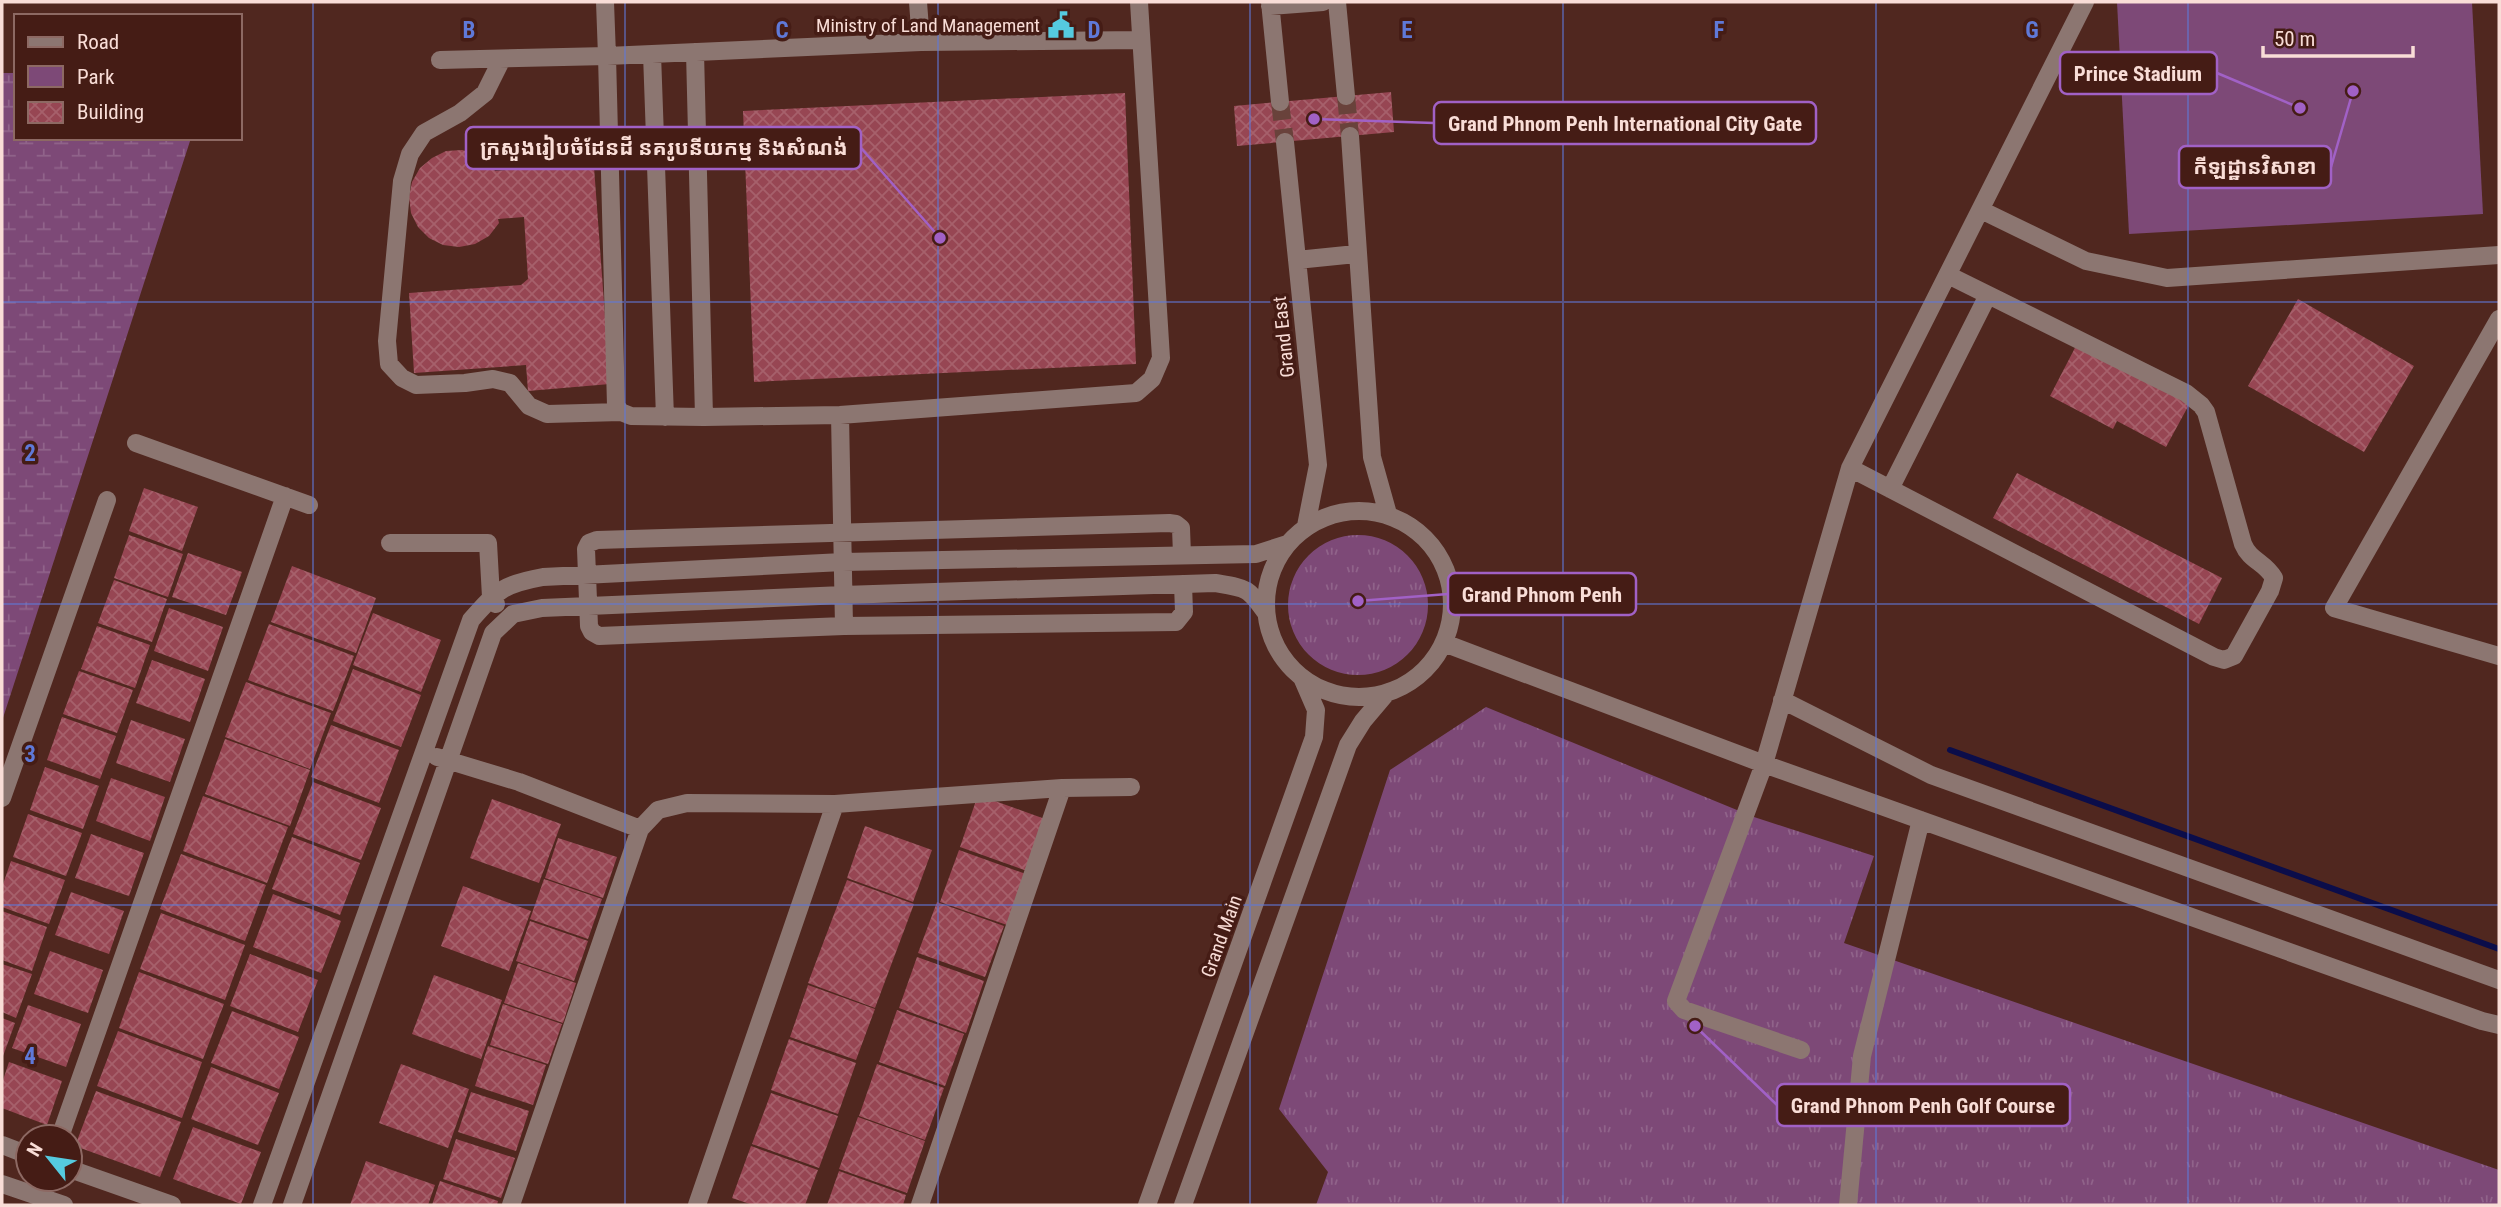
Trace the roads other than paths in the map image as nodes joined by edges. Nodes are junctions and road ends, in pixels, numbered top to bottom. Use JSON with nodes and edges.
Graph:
{"nodes":[{"id":1,"x":605,"y":2,"type":"edge"},
{"id":2,"x":918,"y":2,"type":"edge"},
{"id":3,"x":1139,"y":2,"type":"edge"},
{"id":4,"x":1323,"y":2,"type":"edge"},
{"id":5,"x":1337,"y":2,"type":"edge"},
{"id":6,"x":2085,"y":2,"type":"edge"},
{"id":7,"x":1270,"y":4,"type":"edge"},
{"id":8,"x":1141,"y":40,"type":"junction"},
{"id":9,"x":921,"y":42,"type":"junction"},
{"id":10,"x":695,"y":52,"type":"junction"},
{"id":11,"x":652,"y":54,"type":"junction"},
{"id":12,"x":607,"y":56,"type":"junction"},
{"id":13,"x":502,"y":59,"type":"junction"},
{"id":14,"x":440,"y":60,"type":"dead end"},
{"id":15,"x":1346,"y":96,"type":"tunnel mouth"},
{"id":16,"x":1280,"y":102,"type":"tunnel mouth"},
{"id":17,"x":1350,"y":136,"type":"tunnel mouth"},
{"id":18,"x":1285,"y":142,"type":"tunnel mouth"},
{"id":19,"x":1981,"y":210,"type":"junction"},
{"id":20,"x":1356,"y":254,"type":"junction"},
{"id":21,"x":2499,"y":255,"type":"edge"},
{"id":22,"x":1297,"y":260,"type":"junction"},
{"id":23,"x":1948,"y":275,"type":"junction"},
{"id":24,"x":1988,"y":295,"type":"junction"},
{"id":25,"x":2499,"y":319,"type":"edge"},
{"id":26,"x":621,"y":412,"type":"junction"},
{"id":27,"x":840,"y":415,"type":"junction"},
{"id":28,"x":665,"y":416,"type":"junction"},
{"id":29,"x":704,"y":417,"type":"junction"},
{"id":30,"x":136,"y":443,"type":"dead end"},
{"id":31,"x":1850,"y":468,"type":"junction"},
{"id":32,"x":1890,"y":489,"type":"junction"},
{"id":33,"x":285,"y":496,"type":"junction"},
{"id":34,"x":107,"y":500,"type":"dead end"},
{"id":35,"x":309,"y":505,"type":"dead end"},
{"id":36,"x":1388,"y":514,"type":"junction"},
{"id":37,"x":1306,"y":526,"type":"junction"},
{"id":38,"x":842,"y":533,"type":"junction"},
{"id":39,"x":390,"y":543,"type":"dead end"},
{"id":40,"x":1287,"y":544,"type":"junction"},
{"id":41,"x":1182,"y":555,"type":"junction"},
{"id":42,"x":843,"y":562,"type":"junction"},
{"id":43,"x":588,"y":574,"type":"junction"},
{"id":44,"x":1183,"y":584,"type":"junction"},
{"id":45,"x":843,"y":595,"type":"junction"},
{"id":46,"x":491,"y":597,"type":"junction"},
{"id":47,"x":589,"y":606,"type":"junction"},
{"id":48,"x":1266,"y":613,"type":"junction"},
{"id":49,"x":506,"y":619,"type":"junction"},
{"id":50,"x":844,"y":626,"type":"junction"},
{"id":51,"x":1444,"y":643,"type":"junction"},
{"id":52,"x":2499,"y":656,"type":"edge"},
{"id":53,"x":1303,"y":680,"type":"junction"},
{"id":54,"x":1385,"y":695,"type":"junction"},
{"id":55,"x":1782,"y":700,"type":"junction"},
{"id":56,"x":424,"y":752,"type":"junction"},
{"id":57,"x":448,"y":761,"type":"junction"},
{"id":58,"x":1764,"y":764,"type":"junction"},
{"id":59,"x":1131,"y":787,"type":"dead end"},
{"id":60,"x":1062,"y":788,"type":"junction"},
{"id":61,"x":2,"y":798,"type":"edge"},
{"id":62,"x":835,"y":804,"type":"junction"},
{"id":63,"x":1921,"y":820,"type":"junction"},
{"id":64,"x":640,"y":830,"type":"junction"},
{"id":65,"x":2499,"y":980,"type":"edge"},
{"id":66,"x":2499,"y":1025,"type":"edge"},
{"id":67,"x":1801,"y":1050,"type":"dead end"},
{"id":68,"x":65,"y":1123,"type":"edge"},
{"id":69,"x":84,"y":1174,"type":"edge"},
{"id":70,"x":2,"y":1184,"type":"edge"},
{"id":71,"x":38,"y":1201,"type":"edge"},
{"id":72,"x":64,"y":1205,"type":"edge"},
{"id":73,"x":172,"y":1205,"type":"edge"},
{"id":74,"x":262,"y":1205,"type":"edge"},
{"id":75,"x":292,"y":1205,"type":"edge"},
{"id":76,"x":511,"y":1205,"type":"edge"},
{"id":77,"x":697,"y":1205,"type":"edge"},
{"id":78,"x":920,"y":1205,"type":"edge"},
{"id":79,"x":1147,"y":1205,"type":"edge"},
{"id":80,"x":1182,"y":1205,"type":"edge"},
{"id":81,"x":1848,"y":1205,"type":"edge"}],
"edges":[{"from":1,"to":12,"type":"street"},
{"from":2,"to":9,"type":"street"},
{"from":3,"to":8,"type":"street"},
{"from":4,"to":7,"type":"street"},
{"from":5,"to":15,"type":"street"},
{"from":6,"to":19,"type":"street"},
{"from":7,"to":16,"type":"street"},
{"from":8,"to":9,"type":"street"},
{"from":8,"to":27,"type":"street"},
{"from":9,"to":10,"type":"street"},
{"from":10,"to":11,"type":"street"},
{"from":10,"to":29,"type":"street"},
{"from":11,"to":12,"type":"street"},
{"from":11,"to":28,"type":"street"},
{"from":12,"to":13,"type":"street"},
{"from":12,"to":26,"type":"street"},
{"from":13,"to":14,"type":"street"},
{"from":13,"to":26,"type":"street"},
{"from":17,"to":20,"type":"street"},
{"from":18,"to":22,"type":"street","name":"Grand East"},
{"from":19,"to":21,"type":"street"},
{"from":19,"to":23,"type":"street"},
{"from":20,"to":22,"type":"street"},
{"from":20,"to":36,"type":"street"},
{"from":22,"to":37,"type":"street","name":"Grand East"},
{"from":23,"to":24,"type":"street"},
{"from":23,"to":31,"type":"street"},
{"from":24,"to":32,"type":"street"},
{"from":24,"to":32,"type":"street"},
{"from":25,"to":52,"type":"street"},
{"from":26,"to":28,"type":"street"},
{"from":27,"to":29,"type":"street"},
{"from":27,"to":38,"type":"street"},
{"from":28,"to":29,"type":"street"},
{"from":30,"to":33,"type":"street"},
{"from":31,"to":32,"type":"street"},
{"from":31,"to":55,"type":"street"},
{"from":33,"to":35,"type":"street"},
{"from":33,"to":68,"type":"street"},
{"from":34,"to":61,"type":"street"},
{"from":36,"to":37,"type":"street"},
{"from":36,"to":51,"type":"street"},
{"from":37,"to":40,"type":"street"},
{"from":38,"to":41,"type":"street"},
{"from":38,"to":42,"type":"street"},
{"from":38,"to":43,"type":"street"},
{"from":39,"to":46,"type":"street"},
{"from":40,"to":41,"type":"street"},
{"from":40,"to":48,"type":"street"},
{"from":41,"to":42,"type":"street"},
{"from":42,"to":43,"type":"street"},
{"from":42,"to":45,"type":"street"},
{"from":43,"to":46,"type":"street"},
{"from":43,"to":47,"type":"street"},
{"from":44,"to":45,"type":"street"},
{"from":44,"to":48,"type":"street"},
{"from":44,"to":50,"type":"street"},
{"from":45,"to":47,"type":"street"},
{"from":45,"to":50,"type":"street"},
{"from":46,"to":49,"type":"street"},
{"from":46,"to":56,"type":"street"},
{"from":47,"to":49,"type":"street"},
{"from":47,"to":50,"type":"street"},
{"from":48,"to":53,"type":"street"},
{"from":49,"to":57,"type":"street"},
{"from":51,"to":54,"type":"street"},
{"from":51,"to":58,"type":"street"},
{"from":53,"to":54,"type":"street"},
{"from":53,"to":79,"type":"street","name":"Grand Main"},
{"from":54,"to":80,"type":"street"},
{"from":55,"to":58,"type":"street"},
{"from":55,"to":65,"type":"street"},
{"from":56,"to":57,"type":"street"},
{"from":56,"to":74,"type":"street"},
{"from":57,"to":64,"type":"street"},
{"from":57,"to":75,"type":"street"},
{"from":58,"to":63,"type":"street"},
{"from":58,"to":67,"type":"street"},
{"from":59,"to":60,"type":"street"},
{"from":60,"to":62,"type":"street"},
{"from":60,"to":78,"type":"street"},
{"from":62,"to":64,"type":"street"},
{"from":62,"to":77,"type":"street"},
{"from":63,"to":66,"type":"street"},
{"from":63,"to":81,"type":"street"},
{"from":64,"to":76,"type":"street"},
{"from":69,"to":73,"type":"street"},
{"from":70,"to":71,"type":"street"},
{"from":71,"to":72,"type":"street"}]}
